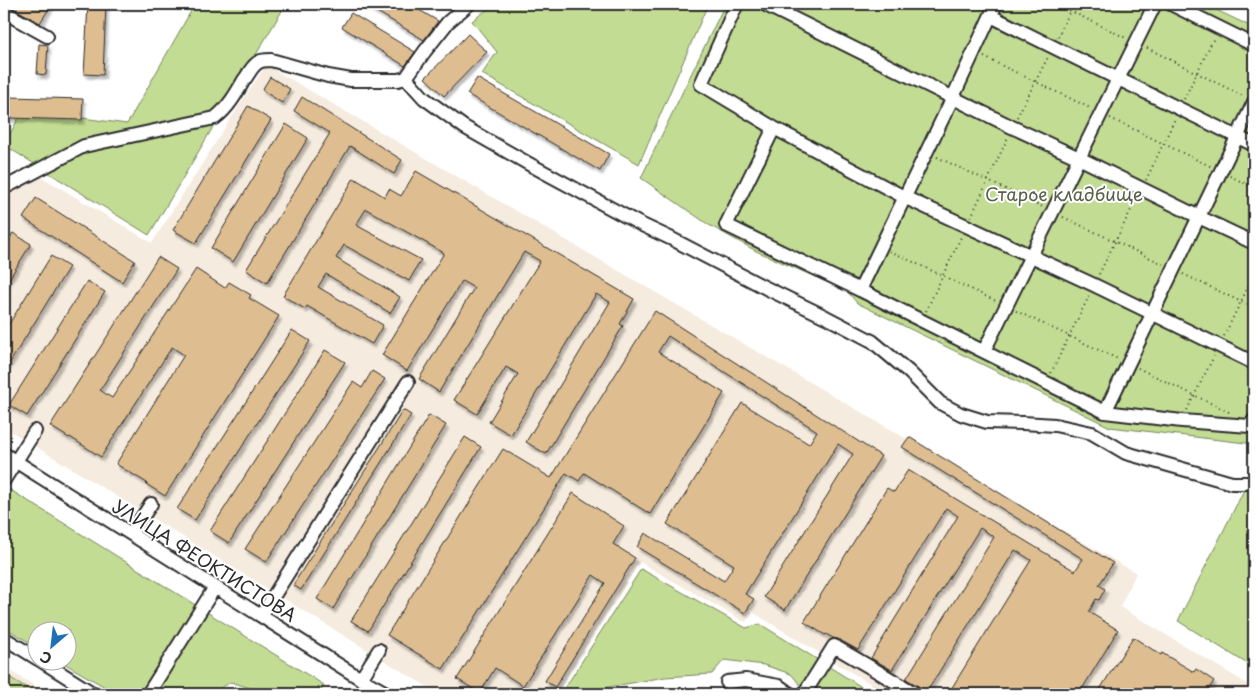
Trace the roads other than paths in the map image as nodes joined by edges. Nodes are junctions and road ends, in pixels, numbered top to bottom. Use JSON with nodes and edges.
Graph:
{"nodes":[{"id":1,"x":469,"y":4,"type":"edge"},
{"id":2,"x":737,"y":4,"type":"edge"},
{"id":3,"x":764,"y":4,"type":"edge"},
{"id":4,"x":996,"y":4,"type":"edge"},
{"id":5,"x":1155,"y":4,"type":"edge"},
{"id":6,"x":1171,"y":4,"type":"edge"},
{"id":7,"x":4,"y":12,"type":"edge"},
{"id":8,"x":991,"y":16,"type":"junction"},
{"id":9,"x":47,"y":36,"type":"dead end"},
{"id":10,"x":1254,"y":45,"type":"edge"},
{"id":11,"x":406,"y":78,"type":"junction"},
{"id":12,"x":1118,"y":80,"type":"junction"},
{"id":13,"x":953,"y":97,"type":"junction"},
{"id":14,"x":1250,"y":99,"type":"edge"},
{"id":15,"x":774,"y":128,"type":"junction"},
{"id":16,"x":1238,"y":137,"type":"junction"},
{"id":17,"x":1254,"y":145,"type":"edge"},
{"id":18,"x":1078,"y":158,"type":"junction"},
{"id":19,"x":4,"y":188,"type":"edge"},
{"id":20,"x":904,"y":197,"type":"junction"},
{"id":21,"x":1199,"y":217,"type":"junction"},
{"id":22,"x":1254,"y":243,"type":"edge"},
{"id":23,"x":1030,"y":256,"type":"junction"},
{"id":24,"x":860,"y":290,"type":"junction"},
{"id":25,"x":1152,"y":313,"type":"junction"},
{"id":26,"x":984,"y":351,"type":"junction"},
{"id":27,"x":1254,"y":362,"type":"edge"},
{"id":28,"x":408,"y":382,"type":"dead end"},
{"id":29,"x":1105,"y":412,"type":"junction"},
{"id":30,"x":1254,"y":420,"type":"edge"},
{"id":31,"x":35,"y":431,"type":"dead end"},
{"id":32,"x":4,"y":454,"type":"edge"},
{"id":33,"x":16,"y":462,"type":"junction"},
{"id":34,"x":4,"y":480,"type":"edge"},
{"id":35,"x":1254,"y":483,"type":"edge"},
{"id":36,"x":151,"y":504,"type":"dead end"},
{"id":37,"x":131,"y":534,"type":"junction"},
{"id":38,"x":215,"y":587,"type":"junction"},
{"id":39,"x":261,"y":616,"type":"junction"},
{"id":40,"x":4,"y":638,"type":"edge"},
{"id":41,"x":379,"y":650,"type":"dead end"},
{"id":42,"x":28,"y":653,"type":"edge"},
{"id":43,"x":55,"y":670,"type":"edge"},
{"id":44,"x":361,"y":678,"type":"junction"},
{"id":45,"x":729,"y":690,"type":"edge"},
{"id":46,"x":94,"y":694,"type":"edge"},
{"id":47,"x":148,"y":694,"type":"edge"},
{"id":48,"x":388,"y":694,"type":"edge"},
{"id":49,"x":790,"y":694,"type":"edge"},
{"id":50,"x":804,"y":694,"type":"edge"},
{"id":51,"x":916,"y":694,"type":"edge"}],
"edges":[{"from":1,"to":11,"type":"street"},
{"from":2,"to":15,"type":"street"},
{"from":3,"to":13,"type":"street"},
{"from":4,"to":8,"type":"street"},
{"from":5,"to":12,"type":"street"},
{"from":6,"to":10,"type":"street"},
{"from":7,"to":9,"type":"street"},
{"from":8,"to":12,"type":"street"},
{"from":8,"to":13,"type":"street"},
{"from":11,"to":19,"type":"street"},
{"from":11,"to":35,"type":"street"},
{"from":12,"to":16,"type":"street"},
{"from":12,"to":18,"type":"street"},
{"from":13,"to":18,"type":"street"},
{"from":13,"to":20,"type":"street"},
{"from":14,"to":16,"type":"street"},
{"from":15,"to":20,"type":"street"},
{"from":15,"to":24,"type":"street"},
{"from":16,"to":17,"type":"street"},
{"from":16,"to":21,"type":"street"},
{"from":18,"to":21,"type":"street"},
{"from":18,"to":23,"type":"street"},
{"from":20,"to":23,"type":"street"},
{"from":20,"to":24,"type":"street"},
{"from":21,"to":22,"type":"street"},
{"from":21,"to":25,"type":"street"},
{"from":23,"to":25,"type":"street"},
{"from":23,"to":26,"type":"street"},
{"from":24,"to":26,"type":"street"},
{"from":25,"to":27,"type":"street"},
{"from":25,"to":29,"type":"street"},
{"from":26,"to":29,"type":"street"},
{"from":28,"to":39,"type":"street"},
{"from":29,"to":30,"type":"street"},
{"from":31,"to":33,"type":"street"},
{"from":32,"to":33,"type":"street","name":"УЛИЦА ФЕОКТИСТОВА"},
{"from":33,"to":34,"type":"street"},
{"from":33,"to":37,"type":"street","name":"УЛИЦА ФЕОКТИСТОВА"},
{"from":36,"to":37,"type":"street"},
{"from":37,"to":38,"type":"street","name":"УЛИЦА ФЕОКТИСТОВА"},
{"from":38,"to":39,"type":"street","name":"УЛИЦА ФЕОКТИСТОВА"},
{"from":38,"to":47,"type":"street"},
{"from":39,"to":44,"type":"street","name":"УЛИЦА ФЕОКТИСТОВА"},
{"from":40,"to":42,"type":"street"},
{"from":41,"to":44,"type":"street"},
{"from":43,"to":46,"type":"street"},
{"from":44,"to":48,"type":"street","name":"УЛИЦА ФЕОКТИСТОВА"},
{"from":45,"to":49,"type":"street"},
{"from":50,"to":51,"type":"street"}]}
